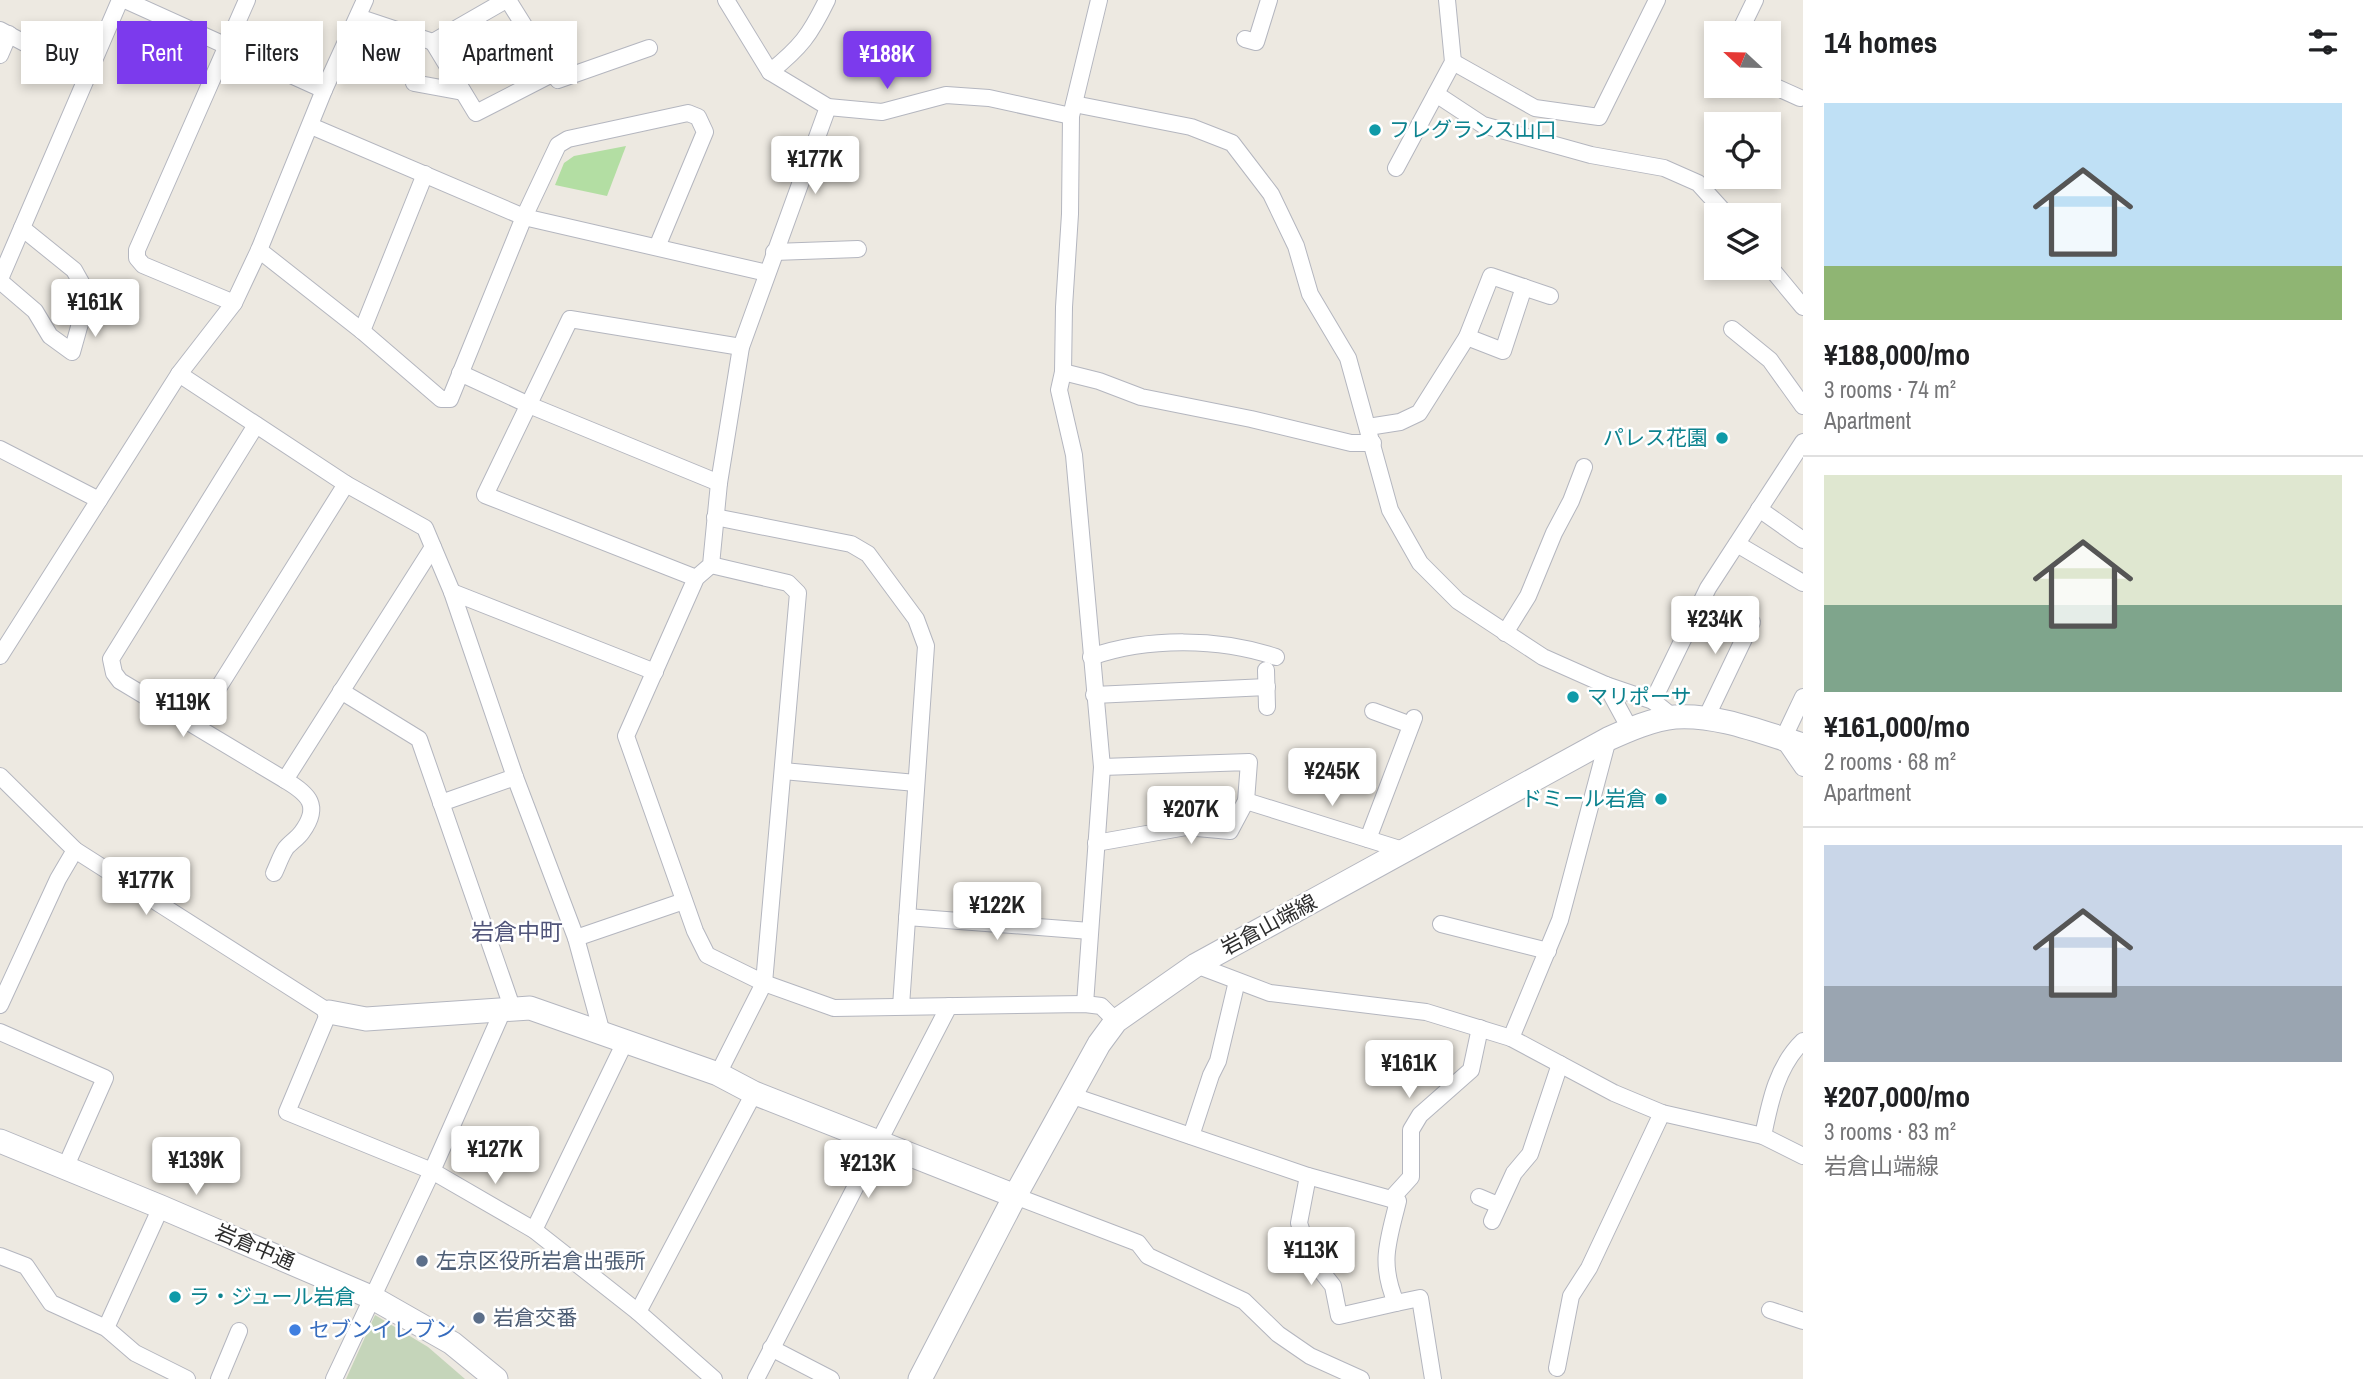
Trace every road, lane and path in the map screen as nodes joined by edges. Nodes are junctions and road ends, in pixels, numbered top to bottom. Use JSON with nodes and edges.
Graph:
{"nodes":[{"id":1,"x":122,"y":0,"type":"edge"},
{"id":2,"x":247,"y":0,"type":"edge"},
{"id":3,"x":365,"y":0,"type":"edge"},
{"id":4,"x":507,"y":0,"type":"edge"},
{"id":5,"x":726,"y":0,"type":"edge"},
{"id":6,"x":827,"y":0,"type":"edge"},
{"id":7,"x":1098,"y":0,"type":"edge"},
{"id":8,"x":1269,"y":0,"type":"edge"},
{"id":9,"x":1447,"y":0,"type":"edge"},
{"id":10,"x":1657,"y":0,"type":"edge"},
{"id":11,"x":1755,"y":0,"type":"edge"},
{"id":12,"x":358,"y":17,"type":"junction"},
{"id":13,"x":239,"y":21,"type":"edge"},
{"id":14,"x":520,"y":21,"type":"edge"},
{"id":15,"x":1745,"y":21,"type":"edge"},
{"id":16,"x":4,"y":32,"type":"edge"},
{"id":17,"x":1245,"y":38,"type":"dead end"},
{"id":18,"x":21,"y":41,"type":"edge"},
{"id":19,"x":103,"y":41,"type":"edge"},
{"id":20,"x":433,"y":42,"type":"junction"},
{"id":21,"x":221,"y":44,"type":"edge"},
{"id":22,"x":649,"y":48,"type":"dead end"},
{"id":23,"x":0,"y":55,"type":"edge"},
{"id":24,"x":1452,"y":62,"type":"junction"},
{"id":25,"x":221,"y":63,"type":"edge"},
{"id":26,"x":770,"y":72,"type":"junction"},
{"id":27,"x":577,"y":73,"type":"edge"},
{"id":28,"x":84,"y":84,"type":"edge"},
{"id":29,"x":311,"y":84,"type":"edge"},
{"id":30,"x":419,"y":84,"type":"edge"},
{"id":31,"x":534,"y":84,"type":"edge"},
{"id":32,"x":324,"y":90,"type":"junction"},
{"id":33,"x":1782,"y":90,"type":"edge"},
{"id":34,"x":463,"y":92,"type":"junction"},
{"id":35,"x":1436,"y":94,"type":"junction"},
{"id":36,"x":1802,"y":98,"type":"edge"},
{"id":37,"x":828,"y":107,"type":"junction"},
{"id":38,"x":1072,"y":110,"type":"junction"},
{"id":39,"x":311,"y":126,"type":"junction"},
{"id":40,"x":1396,"y":168,"type":"dead end"},
{"id":41,"x":425,"y":174,"type":"junction"},
{"id":42,"x":1716,"y":203,"type":"edge"},
{"id":43,"x":524,"y":217,"type":"junction"},
{"id":44,"x":22,"y":228,"type":"junction"},
{"id":45,"x":657,"y":247,"type":"junction"},
{"id":46,"x":858,"y":249,"type":"dead end"},
{"id":47,"x":259,"y":250,"type":"junction"},
{"id":48,"x":775,"y":253,"type":"junction"},
{"id":49,"x":767,"y":273,"type":"junction"},
{"id":50,"x":0,"y":280,"type":"edge"},
{"id":51,"x":1781,"y":280,"type":"edge"},
{"id":52,"x":1524,"y":287,"type":"junction"},
{"id":53,"x":1550,"y":296,"type":"dead end"},
{"id":54,"x":234,"y":303,"type":"junction"},
{"id":55,"x":1803,"y":307,"type":"edge"},
{"id":56,"x":362,"y":331,"type":"junction"},
{"id":57,"x":1467,"y":337,"type":"junction"},
{"id":58,"x":1736,"y":338,"type":"dead end"},
{"id":59,"x":741,"y":347,"type":"junction"},
{"id":60,"x":1063,"y":372,"type":"junction"},
{"id":61,"x":460,"y":373,"type":"junction"},
{"id":62,"x":180,"y":374,"type":"junction"},
{"id":63,"x":528,"y":405,"type":"junction"},
{"id":64,"x":1803,"y":406,"type":"edge"},
{"id":65,"x":256,"y":425,"type":"junction"},
{"id":66,"x":1370,"y":435,"type":"junction"},
{"id":67,"x":1803,"y":442,"type":"edge"},
{"id":68,"x":0,"y":449,"type":"edge"},
{"id":69,"x":1584,"y":467,"type":"dead end"},
{"id":70,"x":719,"y":483,"type":"junction"},
{"id":71,"x":346,"y":484,"type":"junction"},
{"id":72,"x":99,"y":500,"type":"junction"},
{"id":73,"x":1759,"y":509,"type":"junction"},
{"id":74,"x":715,"y":517,"type":"junction"},
{"id":75,"x":1803,"y":540,"type":"edge"},
{"id":76,"x":1737,"y":544,"type":"junction"},
{"id":77,"x":433,"y":547,"type":"junction"},
{"id":78,"x":711,"y":565,"type":"junction"},
{"id":79,"x":696,"y":578,"type":"junction"},
{"id":80,"x":1803,"y":583,"type":"edge"},
{"id":81,"x":452,"y":592,"type":"junction"},
{"id":82,"x":1700,"y":605,"type":"junction"},
{"id":83,"x":1505,"y":633,"type":"junction"},
{"id":84,"x":3,"y":646,"type":"edge"},
{"id":85,"x":1091,"y":657,"type":"junction"},
{"id":86,"x":655,"y":672,"type":"junction"},
{"id":87,"x":1606,"y":685,"type":"junction"},
{"id":88,"x":1267,"y":687,"type":"junction"},
{"id":89,"x":341,"y":691,"type":"junction"},
{"id":90,"x":1094,"y":695,"type":"junction"},
{"id":91,"x":1803,"y":697,"type":"edge"},
{"id":92,"x":1653,"y":701,"type":"junction"},
{"id":93,"x":1268,"y":707,"type":"dead end"},
{"id":94,"x":1374,"y":711,"type":"dead end"},
{"id":95,"x":1673,"y":717,"type":"junction"},
{"id":96,"x":1706,"y":718,"type":"junction"},
{"id":97,"x":195,"y":725,"type":"junction"},
{"id":98,"x":1630,"y":729,"type":"junction"},
{"id":99,"x":1608,"y":739,"type":"junction"},
{"id":100,"x":1793,"y":742,"type":"edge"},
{"id":101,"x":1102,"y":767,"type":"junction"},
{"id":102,"x":1803,"y":768,"type":"edge"},
{"id":103,"x":783,"y":771,"type":"junction"},
{"id":104,"x":0,"y":776,"type":"edge"},
{"id":105,"x":515,"y":777,"type":"junction"},
{"id":106,"x":285,"y":780,"type":"junction"},
{"id":107,"x":916,"y":783,"type":"junction"},
{"id":108,"x":1246,"y":801,"type":"junction"},
{"id":109,"x":441,"y":803,"type":"junction"},
{"id":110,"x":1368,"y":839,"type":"junction"},
{"id":111,"x":1096,"y":843,"type":"junction"},
{"id":112,"x":75,"y":850,"type":"junction"},
{"id":113,"x":1406,"y":851,"type":"junction"},
{"id":114,"x":274,"y":873,"type":"dead end"},
{"id":115,"x":684,"y":901,"type":"junction"},
{"id":116,"x":907,"y":917,"type":"junction"},
{"id":117,"x":1441,"y":925,"type":"dead end"},
{"id":118,"x":1090,"y":931,"type":"junction"},
{"id":119,"x":576,"y":938,"type":"junction"},
{"id":120,"x":1548,"y":951,"type":"junction"},
{"id":121,"x":1196,"y":965,"type":"junction"},
{"id":122,"x":1237,"y":981,"type":"junction"},
{"id":123,"x":764,"y":983,"type":"junction"},
{"id":124,"x":1085,"y":1004,"type":"junction"},
{"id":125,"x":0,"y":1005,"type":"edge"},
{"id":126,"x":901,"y":1006,"type":"junction"},
{"id":127,"x":949,"y":1006,"type":"junction"},
{"id":128,"x":508,"y":1010,"type":"junction"},
{"id":129,"x":329,"y":1012,"type":"junction"},
{"id":130,"x":1116,"y":1021,"type":"junction"},
{"id":131,"x":1480,"y":1028,"type":"junction"},
{"id":132,"x":0,"y":1032,"type":"edge"},
{"id":133,"x":602,"y":1033,"type":"junction"},
{"id":134,"x":1511,"y":1038,"type":"junction"},
{"id":135,"x":1803,"y":1041,"type":"edge"},
{"id":136,"x":625,"y":1042,"type":"junction"},
{"id":137,"x":1560,"y":1064,"type":"junction"},
{"id":138,"x":718,"y":1074,"type":"junction"},
{"id":139,"x":754,"y":1093,"type":"junction"},
{"id":140,"x":1070,"y":1095,"type":"junction"},
{"id":141,"x":1662,"y":1113,"type":"junction"},
{"id":142,"x":1191,"y":1136,"type":"junction"},
{"id":143,"x":1763,"y":1136,"type":"junction"},
{"id":144,"x":0,"y":1141,"type":"edge"},
{"id":145,"x":877,"y":1142,"type":"junction"},
{"id":146,"x":1803,"y":1156,"type":"edge"},
{"id":147,"x":65,"y":1168,"type":"junction"},
{"id":148,"x":432,"y":1171,"type":"junction"},
{"id":149,"x":1308,"y":1176,"type":"junction"},
{"id":150,"x":1015,"y":1196,"type":"junction"},
{"id":151,"x":1479,"y":1197,"type":"dead end"},
{"id":152,"x":1391,"y":1199,"type":"junction"},
{"id":153,"x":1498,"y":1205,"type":"junction"},
{"id":154,"x":161,"y":1207,"type":"junction"},
{"id":155,"x":1492,"y":1221,"type":"dead end"},
{"id":156,"x":534,"y":1230,"type":"junction"},
{"id":157,"x":0,"y":1256,"type":"edge"},
{"id":158,"x":373,"y":1298,"type":"junction"},
{"id":159,"x":1396,"y":1303,"type":"junction"},
{"id":160,"x":1770,"y":1310,"type":"dead end"},
{"id":161,"x":638,"y":1312,"type":"junction"},
{"id":162,"x":1803,"y":1321,"type":"edge"},
{"id":163,"x":106,"y":1328,"type":"junction"},
{"id":164,"x":239,"y":1331,"type":"dead end"},
{"id":165,"x":771,"y":1348,"type":"junction"},
{"id":166,"x":1557,"y":1368,"type":"dead end"},
{"id":167,"x":161,"y":1373,"type":"edge"},
{"id":168,"x":187,"y":1379,"type":"edge"},
{"id":169,"x":219,"y":1379,"type":"edge"},
{"id":170,"x":334,"y":1379,"type":"edge"},
{"id":171,"x":496,"y":1379,"type":"edge"},
{"id":172,"x":714,"y":1379,"type":"edge"},
{"id":173,"x":756,"y":1379,"type":"edge"},
{"id":174,"x":831,"y":1379,"type":"edge"},
{"id":175,"x":920,"y":1379,"type":"edge"},
{"id":176,"x":1361,"y":1379,"type":"edge"},
{"id":177,"x":1433,"y":1379,"type":"edge"}],
"edges":[{"from":1,"to":19,"type":"street"},
{"from":1,"to":21,"type":"street"},
{"from":2,"to":13,"type":"street"},
{"from":3,"to":12,"type":"street"},
{"from":4,"to":14,"type":"street"},
{"from":4,"to":20,"type":"street"},
{"from":5,"to":26,"type":"street"},
{"from":6,"to":26,"type":"street"},
{"from":7,"to":38,"type":"street"},
{"from":8,"to":17,"type":"street"},
{"from":9,"to":24,"type":"street"},
{"from":10,"to":24,"type":"street"},
{"from":11,"to":15,"type":"street"},
{"from":12,"to":20,"type":"street"},
{"from":12,"to":32,"type":"street"},
{"from":16,"to":18,"type":"street"},
{"from":16,"to":23,"type":"street"},
{"from":20,"to":34,"type":"street"},
{"from":22,"to":27,"type":"street"},
{"from":24,"to":35,"type":"street"},
{"from":25,"to":54,"type":"street"},
{"from":26,"to":37,"type":"street"},
{"from":28,"to":44,"type":"street"},
{"from":29,"to":32,"type":"street"},
{"from":30,"to":34,"type":"street"},
{"from":31,"to":34,"type":"street"},
{"from":32,"to":39,"type":"street"},
{"from":33,"to":36,"type":"street"},
{"from":35,"to":40,"type":"street"},
{"from":35,"to":42,"type":"street"},
{"from":37,"to":38,"type":"street"},
{"from":37,"to":48,"type":"street"},
{"from":38,"to":60,"type":"street"},
{"from":38,"to":66,"type":"street"},
{"from":39,"to":41,"type":"street"},
{"from":39,"to":47,"type":"street"},
{"from":41,"to":43,"type":"street"},
{"from":41,"to":56,"type":"street"},
{"from":43,"to":45,"type":"street"},
{"from":43,"to":45,"type":"street"},
{"from":43,"to":61,"type":"street"},
{"from":44,"to":50,"type":"street"},
{"from":44,"to":50,"type":"street"},
{"from":45,"to":49,"type":"street"},
{"from":46,"to":48,"type":"street"},
{"from":47,"to":54,"type":"street"},
{"from":47,"to":56,"type":"street"},
{"from":48,"to":49,"type":"street"},
{"from":49,"to":59,"type":"street"},
{"from":51,"to":55,"type":"street"},
{"from":52,"to":53,"type":"street"},
{"from":52,"to":57,"type":"street"},
{"from":52,"to":57,"type":"street"},
{"from":54,"to":62,"type":"street"},
{"from":56,"to":61,"type":"street"},
{"from":57,"to":66,"type":"street"},
{"from":58,"to":64,"type":"street"},
{"from":59,"to":63,"type":"street"},
{"from":59,"to":70,"type":"street"},
{"from":60,"to":66,"type":"street"},
{"from":60,"to":85,"type":"street"},
{"from":61,"to":63,"type":"street"},
{"from":62,"to":65,"type":"street"},
{"from":62,"to":72,"type":"street"},
{"from":63,"to":70,"type":"street"},
{"from":63,"to":79,"type":"street"},
{"from":65,"to":71,"type":"street"},
{"from":65,"to":97,"type":"street"},
{"from":66,"to":83,"type":"street"},
{"from":67,"to":73,"type":"street"},
{"from":68,"to":72,"type":"street"},
{"from":69,"to":83,"type":"street"},
{"from":70,"to":74,"type":"street"},
{"from":71,"to":77,"type":"street"},
{"from":71,"to":97,"type":"street"},
{"from":72,"to":84,"type":"street"},
{"from":73,"to":75,"type":"street"},
{"from":73,"to":76,"type":"street"},
{"from":74,"to":78,"type":"street"},
{"from":74,"to":107,"type":"street"},
{"from":76,"to":80,"type":"street"},
{"from":76,"to":82,"type":"street"},
{"from":77,"to":81,"type":"street"},
{"from":77,"to":89,"type":"street"},
{"from":78,"to":79,"type":"street"},
{"from":78,"to":103,"type":"street"},
{"from":79,"to":86,"type":"street"},
{"from":81,"to":86,"type":"street"},
{"from":81,"to":105,"type":"street"},
{"from":82,"to":92,"type":"street"},
{"from":82,"to":96,"type":"street"},
{"from":83,"to":87,"type":"street"},
{"from":85,"to":88,"type":"street"},
{"from":85,"to":90,"type":"street"},
{"from":86,"to":115,"type":"street"},
{"from":87,"to":92,"type":"street"},
{"from":87,"to":98,"type":"street"},
{"from":88,"to":90,"type":"street"},
{"from":88,"to":93,"type":"street"},
{"from":89,"to":106,"type":"street"},
{"from":89,"to":109,"type":"street"},
{"from":90,"to":101,"type":"street"},
{"from":91,"to":100,"type":"street"},
{"from":92,"to":95,"type":"street"},
{"from":94,"to":110,"type":"street"},
{"from":95,"to":96,"type":"street","name":"岩倉山端線"},
{"from":95,"to":98,"type":"street","name":"岩倉山端線"},
{"from":96,"to":100,"type":"street","name":"岩倉山端線"},
{"from":97,"to":106,"type":"street"},
{"from":98,"to":99,"type":"street","name":"岩倉山端線"},
{"from":99,"to":113,"type":"street","name":"岩倉山端線"},
{"from":99,"to":120,"type":"street"},
{"from":100,"to":102,"type":"street"},
{"from":101,"to":108,"type":"street"},
{"from":101,"to":111,"type":"street"},
{"from":103,"to":107,"type":"street"},
{"from":103,"to":123,"type":"street"},
{"from":104,"to":112,"type":"street"},
{"from":105,"to":109,"type":"street"},
{"from":105,"to":119,"type":"street"},
{"from":106,"to":114,"type":"street"},
{"from":107,"to":116,"type":"street"},
{"from":108,"to":110,"type":"street"},
{"from":108,"to":111,"type":"street"},
{"from":109,"to":128,"type":"street"},
{"from":110,"to":113,"type":"street"},
{"from":111,"to":118,"type":"street"},
{"from":112,"to":125,"type":"street"},
{"from":112,"to":129,"type":"street"},
{"from":113,"to":121,"type":"street","name":"岩倉山端線"},
{"from":115,"to":119,"type":"street"},
{"from":115,"to":123,"type":"street"},
{"from":116,"to":118,"type":"street"},
{"from":116,"to":126,"type":"street"},
{"from":117,"to":120,"type":"street"},
{"from":118,"to":124,"type":"street"},
{"from":119,"to":133,"type":"street"},
{"from":120,"to":134,"type":"street"},
{"from":121,"to":122,"type":"street"},
{"from":121,"to":130,"type":"street","name":"岩倉山端線"},
{"from":122,"to":131,"type":"street"},
{"from":122,"to":142,"type":"street"},
{"from":123,"to":126,"type":"street"},
{"from":123,"to":138,"type":"street"},
{"from":124,"to":127,"type":"street"},
{"from":124,"to":130,"type":"street"},
{"from":126,"to":127,"type":"street"},
{"from":127,"to":145,"type":"street"},
{"from":128,"to":129,"type":"street"},
{"from":128,"to":133,"type":"street"},
{"from":128,"to":148,"type":"street"},
{"from":129,"to":148,"type":"street"},
{"from":130,"to":140,"type":"street","name":"岩倉山端線"},
{"from":131,"to":134,"type":"street"},
{"from":131,"to":152,"type":"street"},
{"from":132,"to":147,"type":"street"},
{"from":133,"to":136,"type":"street"},
{"from":134,"to":137,"type":"street"},
{"from":135,"to":143,"type":"street"},
{"from":136,"to":138,"type":"street"},
{"from":136,"to":156,"type":"street"},
{"from":137,"to":141,"type":"street"},
{"from":137,"to":153,"type":"street"},
{"from":138,"to":139,"type":"street"},
{"from":139,"to":145,"type":"street"},
{"from":139,"to":161,"type":"street"},
{"from":140,"to":142,"type":"street"},
{"from":140,"to":150,"type":"street","name":"岩倉山端線"},
{"from":141,"to":143,"type":"street"},
{"from":141,"to":166,"type":"street"},
{"from":142,"to":149,"type":"street"},
{"from":143,"to":146,"type":"street"},
{"from":144,"to":147,"type":"street","name":"岩倉中通"},
{"from":145,"to":150,"type":"street"},
{"from":145,"to":165,"type":"street"},
{"from":147,"to":154,"type":"street","name":"岩倉中通"},
{"from":148,"to":156,"type":"street"},
{"from":148,"to":158,"type":"street"},
{"from":149,"to":152,"type":"street"},
{"from":149,"to":159,"type":"street"},
{"from":150,"to":175,"type":"street","name":"岩倉山端線"},
{"from":150,"to":176,"type":"street"},
{"from":151,"to":153,"type":"street"},
{"from":152,"to":159,"type":"street"},
{"from":153,"to":155,"type":"street"},
{"from":154,"to":158,"type":"street","name":"岩倉中通"},
{"from":154,"to":163,"type":"street"},
{"from":156,"to":161,"type":"street"},
{"from":157,"to":163,"type":"street"},
{"from":158,"to":170,"type":"street"},
{"from":158,"to":171,"type":"street","name":"岩倉中通"},
{"from":159,"to":177,"type":"street"},
{"from":160,"to":162,"type":"street"},
{"from":161,"to":172,"type":"street"},
{"from":163,"to":167,"type":"street"},
{"from":164,"to":169,"type":"street"},
{"from":165,"to":173,"type":"street"},
{"from":165,"to":174,"type":"street"},
{"from":167,"to":168,"type":"street"}]}
